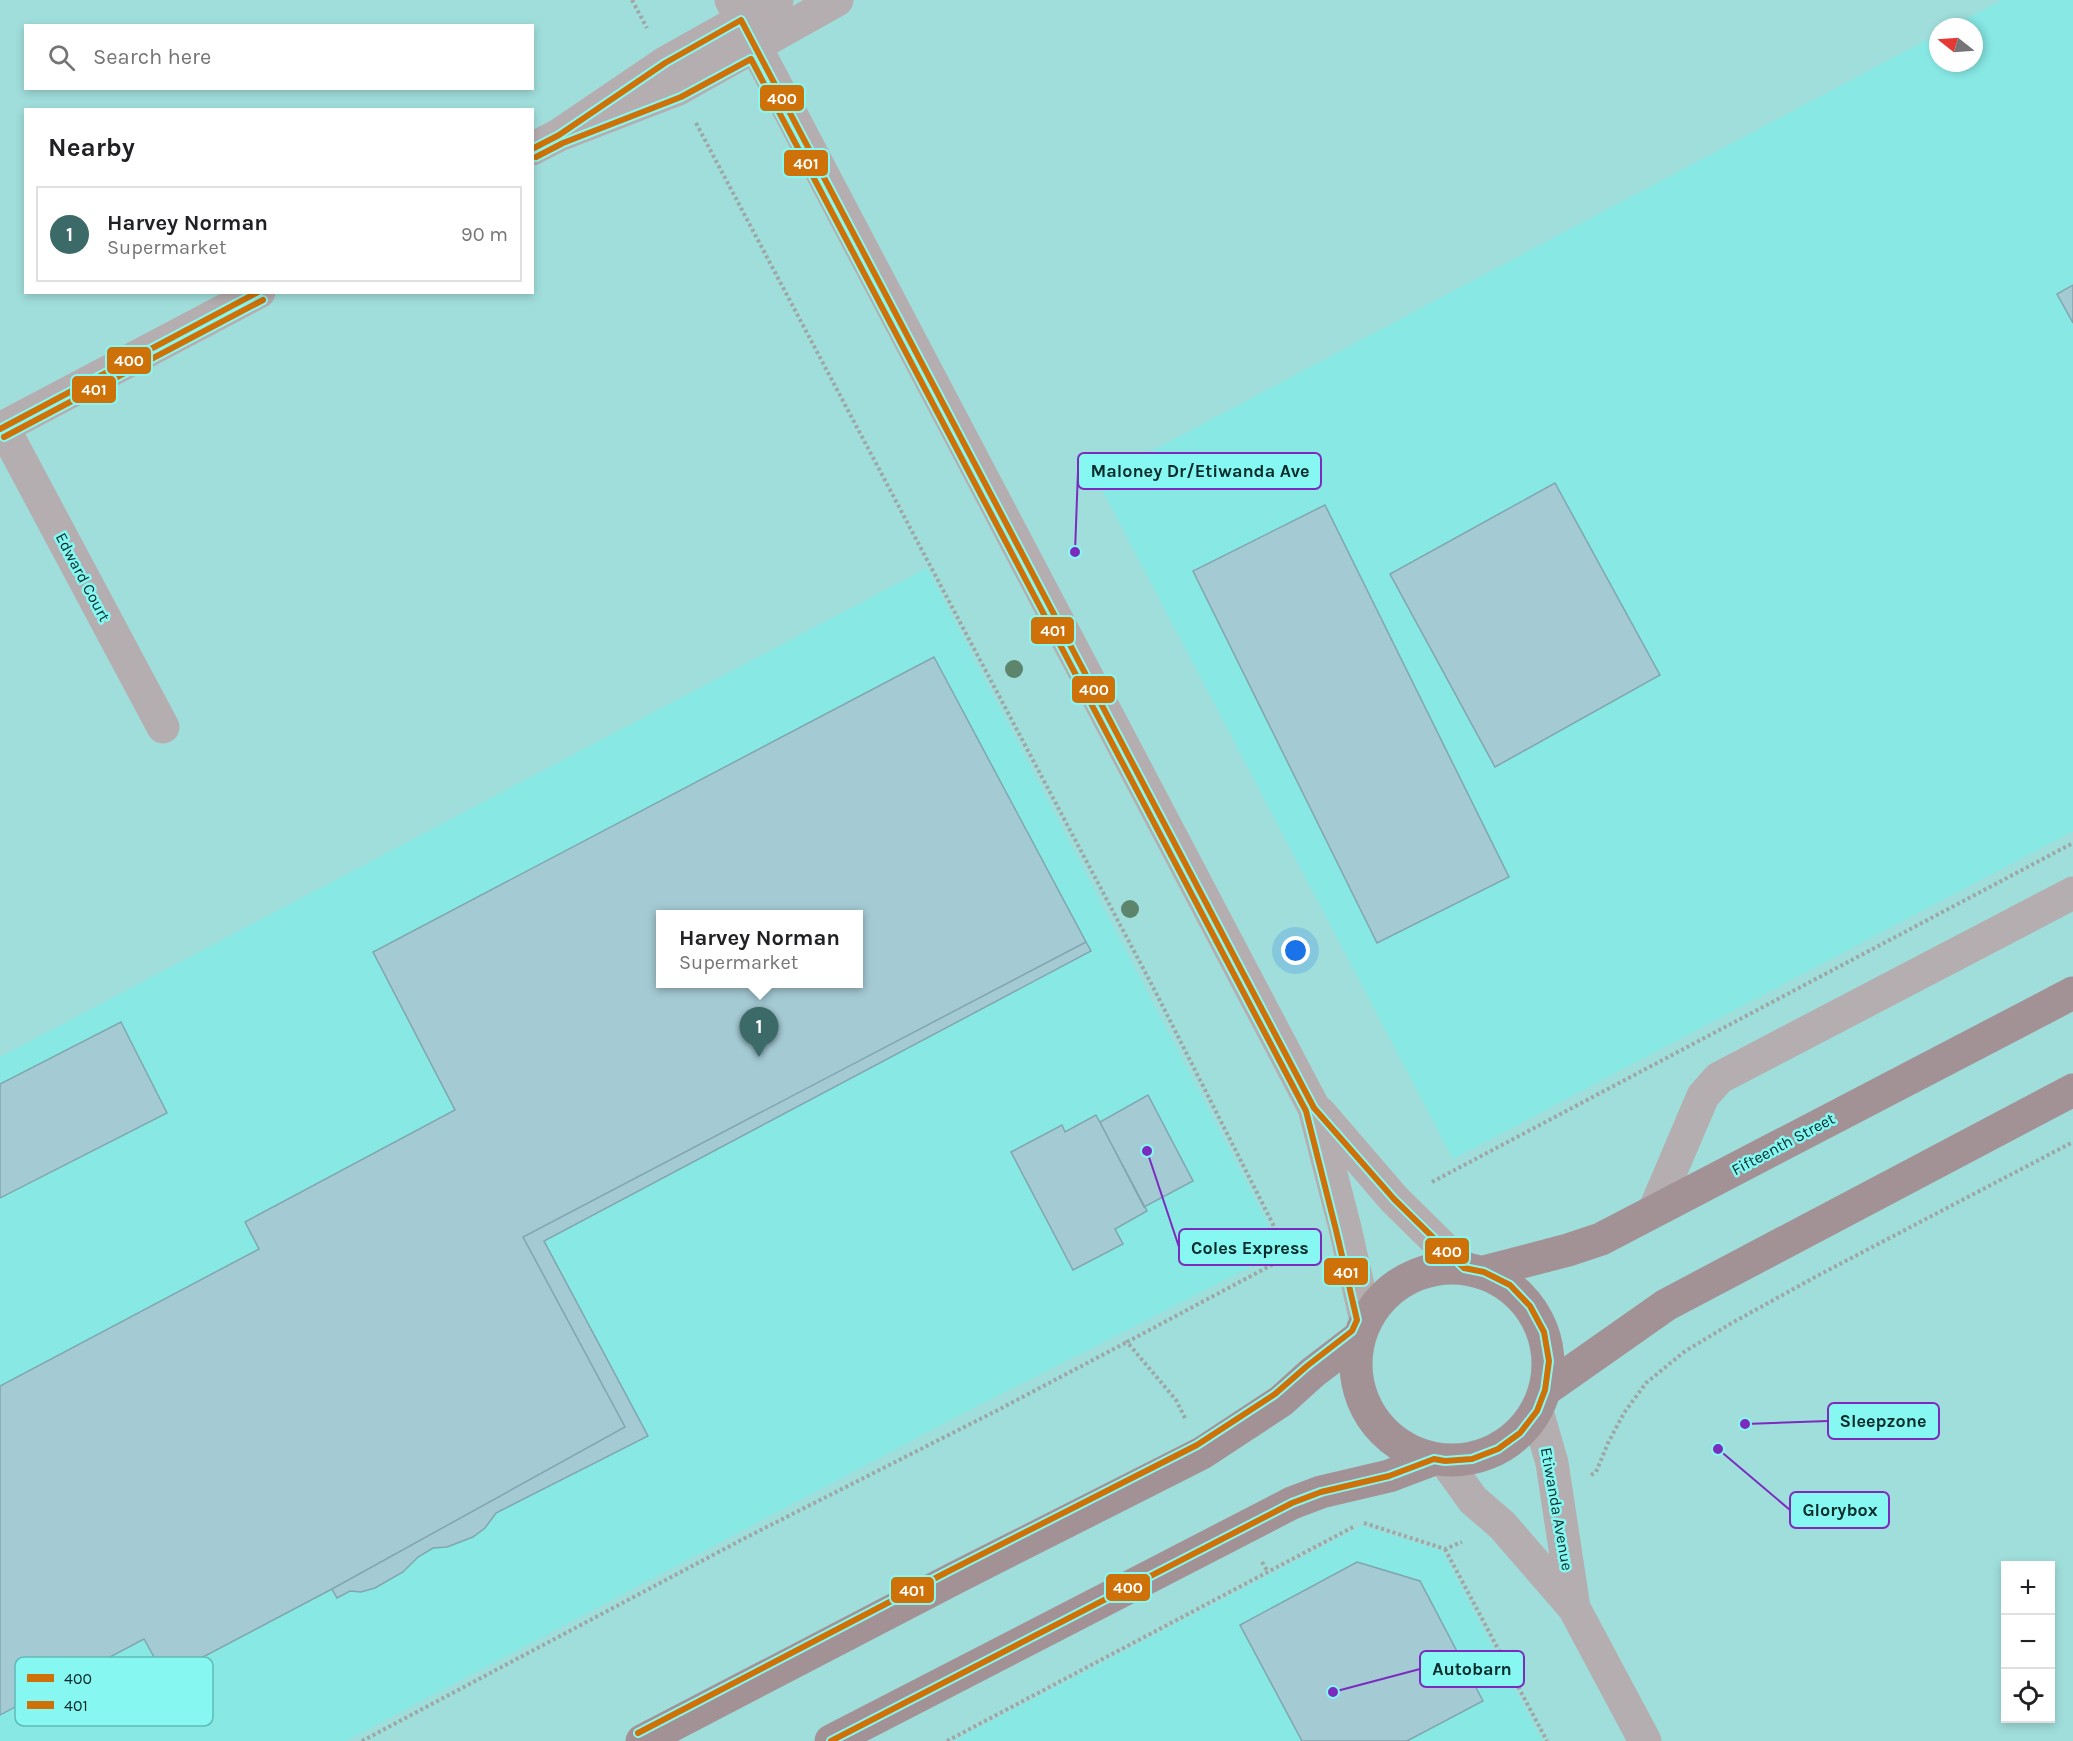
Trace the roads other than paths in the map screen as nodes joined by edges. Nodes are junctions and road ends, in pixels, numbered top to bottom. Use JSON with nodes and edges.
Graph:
{"nodes":[{"id":1,"x":777,"y":0,"type":"edge"},
{"id":2,"x":837,"y":0,"type":"edge"},
{"id":3,"x":742,"y":22,"type":"edge"},
{"id":4,"x":546,"y":142,"type":"edge"},
{"id":5,"x":255,"y":294,"type":"edge"},
{"id":6,"x":1,"y":428,"type":"edge"},
{"id":7,"x":163,"y":727,"type":"dead end"},
{"id":8,"x":2073,"y":893,"type":"edge"},
{"id":9,"x":2073,"y":993,"type":"edge"},
{"id":10,"x":2073,"y":1090,"type":"edge"},
{"id":11,"x":1314,"y":1108,"type":"junction"},
{"id":12,"x":1654,"y":1211,"type":"junction"},
{"id":13,"x":1474,"y":1270,"type":"junction"},
{"id":14,"x":1362,"y":1329,"type":"junction"},
{"id":15,"x":1541,"y":1400,"type":"junction"},
{"id":16,"x":1439,"y":1460,"type":"junction"},
{"id":17,"x":1574,"y":1608,"type":"junction"},
{"id":18,"x":642,"y":1741,"type":"edge"},
{"id":19,"x":831,"y":1741,"type":"edge"},
{"id":20,"x":1645,"y":1741,"type":"edge"}],
"edges":[{"from":1,"to":3,"type":"street"},
{"from":2,"to":3,"type":"street"},
{"from":3,"to":4,"type":"street"},
{"from":3,"to":11,"type":"street"},
{"from":5,"to":6,"type":"street"},
{"from":6,"to":7,"type":"street","name":"Edward Court"},
{"from":8,"to":12,"type":"street"},
{"from":9,"to":12,"type":"highway","name":"Fifteenth Street"},
{"from":10,"to":15,"type":"highway"},
{"from":11,"to":13,"type":"street"},
{"from":11,"to":14,"type":"street"},
{"from":12,"to":13,"type":"highway","name":"Fifteenth Street"},
{"from":13,"to":14,"type":"highway"},
{"from":13,"to":15,"type":"highway"},
{"from":14,"to":16,"type":"highway"},
{"from":14,"to":18,"type":"highway"},
{"from":15,"to":16,"type":"highway"},
{"from":15,"to":17,"type":"street","name":"Etiwanda Avenue"},
{"from":16,"to":17,"type":"street","name":"Etiwanda Avenue"},
{"from":16,"to":19,"type":"highway"},
{"from":17,"to":20,"type":"street","name":"Etiwanda Avenue"}]}
